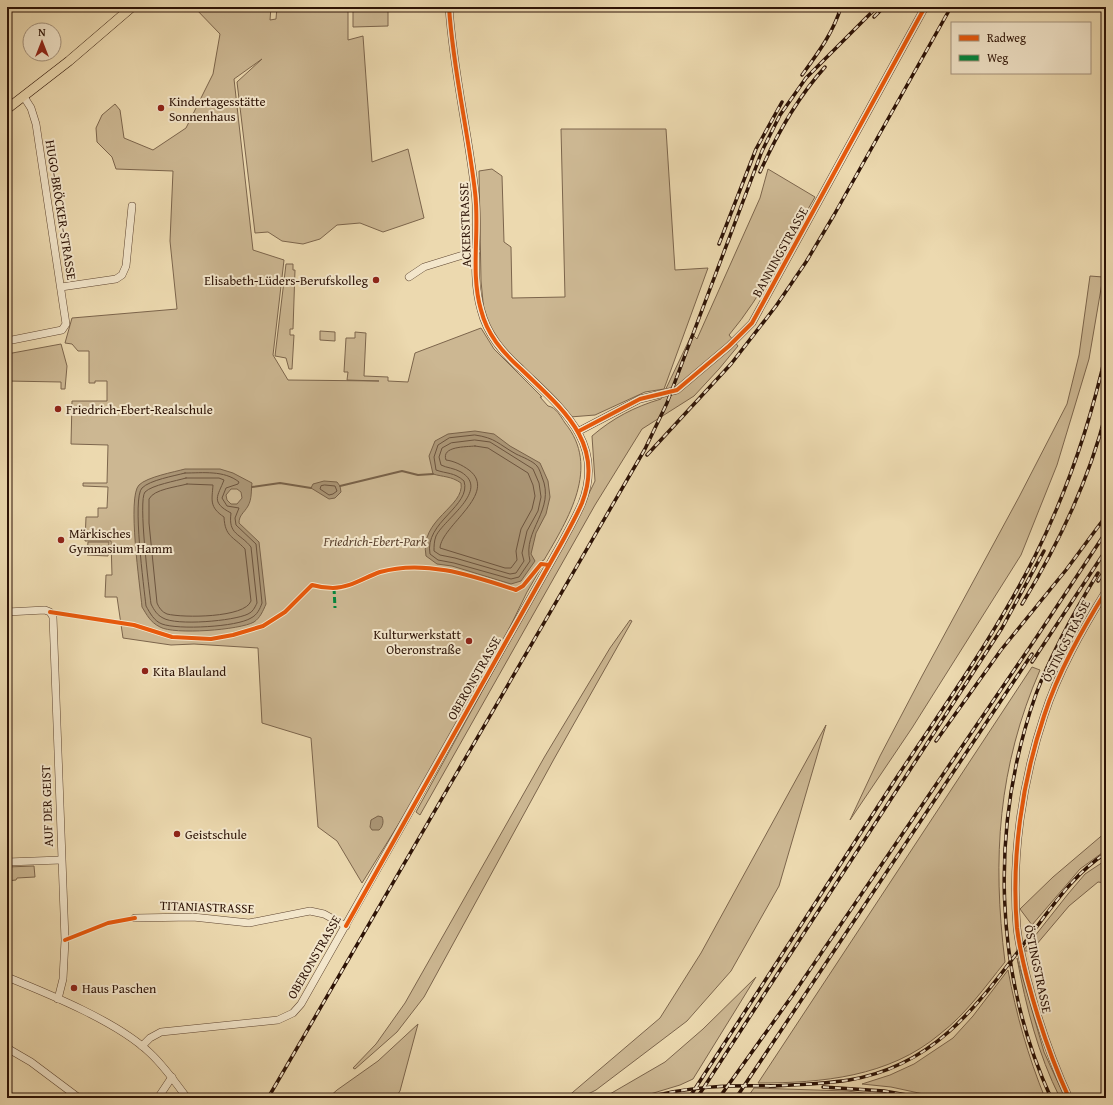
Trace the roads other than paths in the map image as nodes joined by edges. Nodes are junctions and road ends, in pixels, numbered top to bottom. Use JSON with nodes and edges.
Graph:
{"nodes":[{"id":1,"x":132,"y":7,"type":"edge"},
{"id":2,"x":449,"y":7,"type":"edge"},
{"id":3,"x":925,"y":7,"type":"edge"},
{"id":4,"x":24,"y":97,"type":"junction"},
{"id":5,"x":7,"y":109,"type":"edge"},
{"id":6,"x":132,"y":206,"type":"dead end"},
{"id":7,"x":476,"y":251,"type":"junction"},
{"id":8,"x":409,"y":277,"type":"dead end"},
{"id":9,"x":61,"y":287,"type":"junction"},
{"id":10,"x":7,"y":341,"type":"edge"},
{"id":11,"x":579,"y":431,"type":"junction"},
{"id":12,"x":1106,"y":591,"type":"edge"},
{"id":13,"x":7,"y":612,"type":"edge"},
{"id":14,"x":61,"y":860,"type":"junction"},
{"id":15,"x":7,"y":862,"type":"edge"},
{"id":16,"x":135,"y":918,"type":"dead end"},
{"id":17,"x":346,"y":926,"type":"junction"},
{"id":18,"x":7,"y":977,"type":"edge"},
{"id":19,"x":58,"y":999,"type":"junction"},
{"id":20,"x":142,"y":1046,"type":"junction"},
{"id":21,"x":7,"y":1048,"type":"edge"},
{"id":22,"x":172,"y":1077,"type":"junction"},
{"id":23,"x":79,"y":1098,"type":"edge"},
{"id":24,"x":158,"y":1098,"type":"edge"},
{"id":25,"x":187,"y":1098,"type":"edge"},
{"id":26,"x":1069,"y":1098,"type":"edge"}],
"edges":[{"from":1,"to":4,"type":"main road"},
{"from":2,"to":7,"type":"street","name":"ACKERSTRASSE"},
{"from":3,"to":11,"type":"street","name":"BANNINGSTRASSE"},
{"from":4,"to":5,"type":"main road"},
{"from":4,"to":9,"type":"street","name":"HUGO-BRÖCKER-STRASSE"},
{"from":6,"to":9,"type":"street"},
{"from":7,"to":8,"type":"street"},
{"from":7,"to":11,"type":"street","name":"ACKERSTRASSE"},
{"from":9,"to":10,"type":"street","name":"HUGO-BRÖCKER-STRASSE"},
{"from":11,"to":17,"type":"street","name":"OBERONSTRASSE"},
{"from":12,"to":26,"type":"street","name":"ÖSTINGSTRASSE"},
{"from":13,"to":14,"type":"street","name":"AUF DER GEIST"},
{"from":14,"to":15,"type":"street"},
{"from":14,"to":19,"type":"street","name":"AUF DER GEIST"},
{"from":16,"to":17,"type":"street","name":"TITANIASTRASSE"},
{"from":17,"to":20,"type":"street","name":"OBERONSTRASSE"},
{"from":18,"to":19,"type":"street"},
{"from":19,"to":20,"type":"street"},
{"from":20,"to":22,"type":"street"},
{"from":21,"to":23,"type":"street"},
{"from":22,"to":24,"type":"street"},
{"from":22,"to":25,"type":"street"}]}
